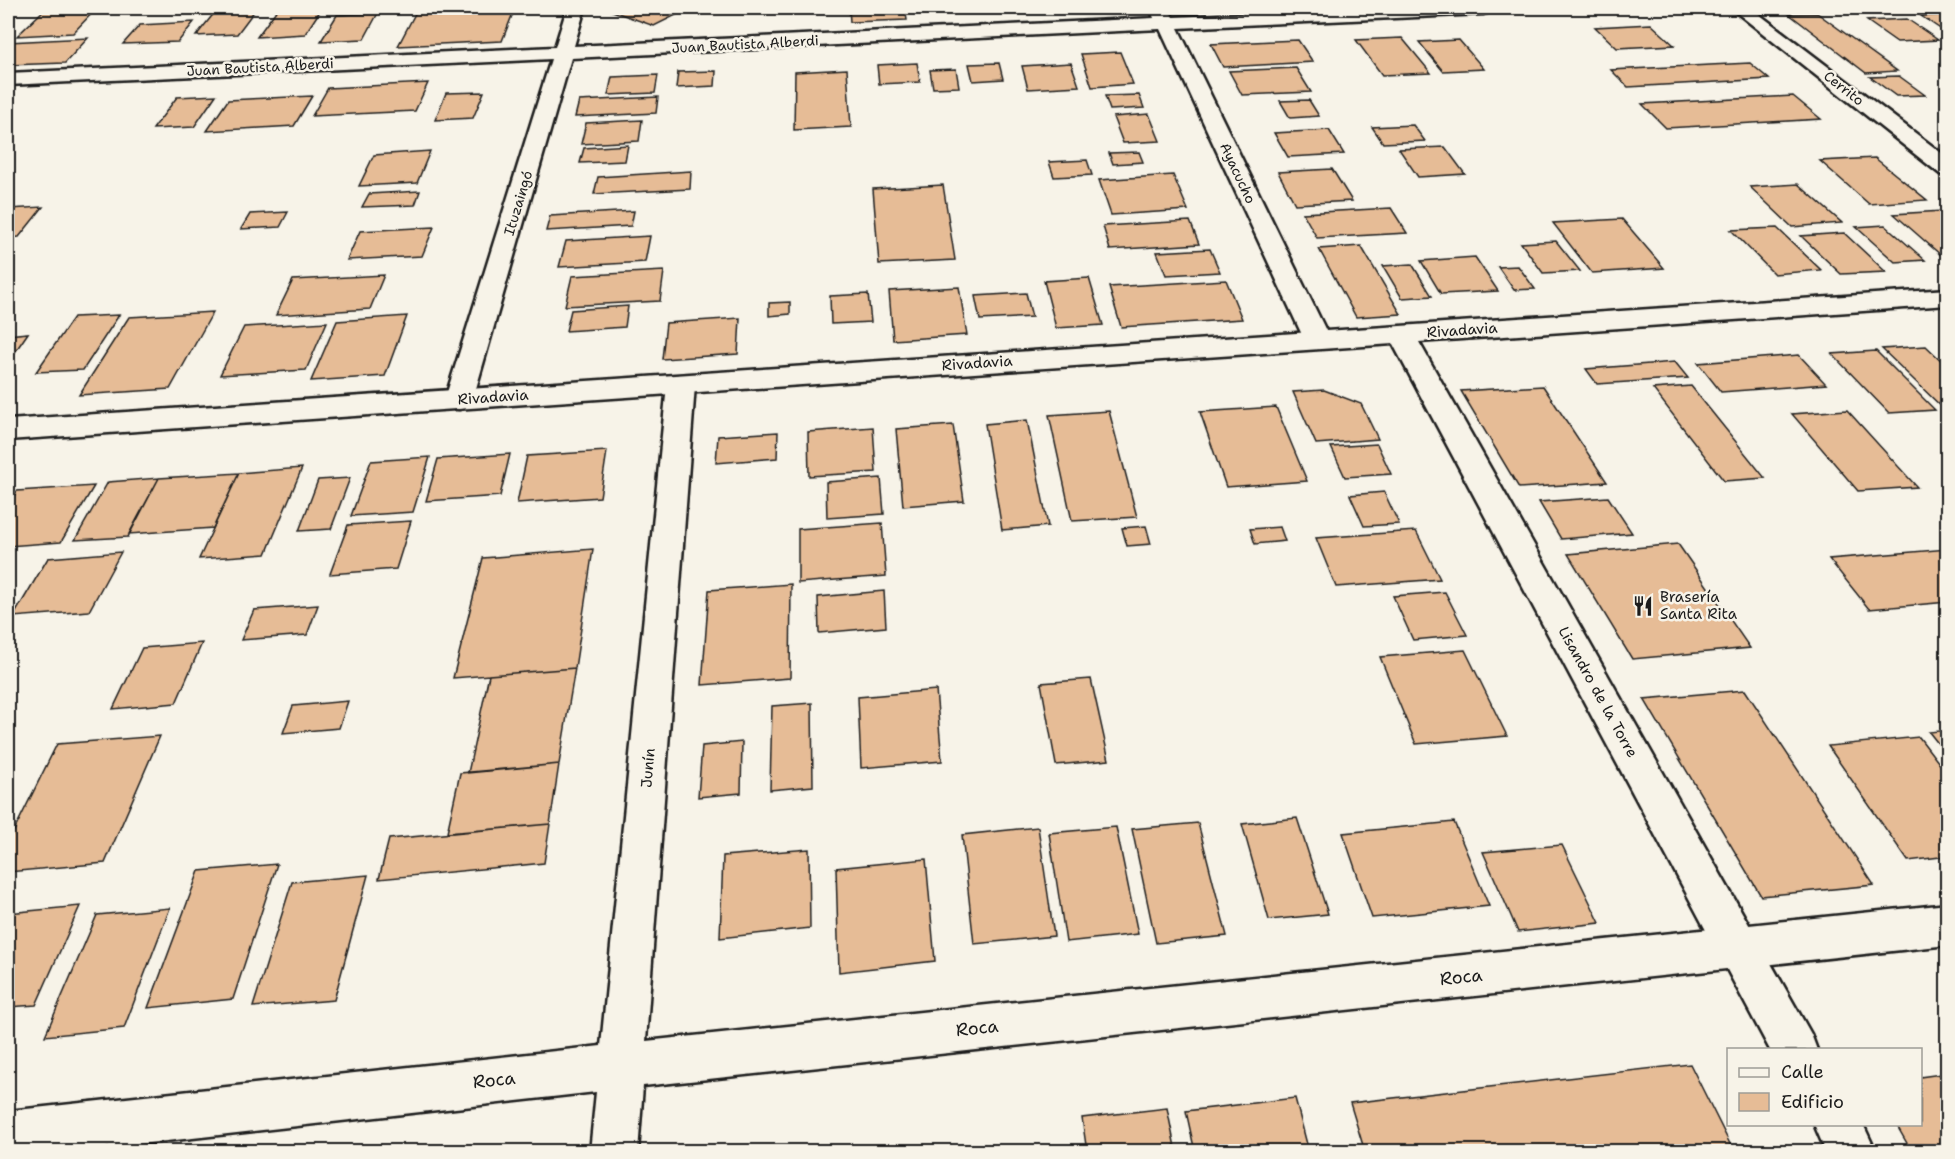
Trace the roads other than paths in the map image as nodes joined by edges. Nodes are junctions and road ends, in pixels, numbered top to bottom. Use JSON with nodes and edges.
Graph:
{"nodes":[{"id":1,"x":576,"y":8,"type":"edge"},
{"id":2,"x":1483,"y":8,"type":"edge"},
{"id":3,"x":1740,"y":8,"type":"edge"},
{"id":4,"x":1163,"y":16,"type":"edge"},
{"id":5,"x":564,"y":52,"type":"junction"},
{"id":6,"x":8,"y":79,"type":"edge"},
{"id":7,"x":1947,"y":169,"type":"edge"},
{"id":8,"x":1947,"y":297,"type":"edge"},
{"id":9,"x":1401,"y":334,"type":"junction"},
{"id":10,"x":1317,"y":339,"type":"junction"},
{"id":11,"x":681,"y":385,"type":"junction"},
{"id":12,"x":459,"y":399,"type":"junction"},
{"id":13,"x":8,"y":430,"type":"edge"},
{"id":14,"x":1947,"y":924,"type":"edge"},
{"id":15,"x":1738,"y":947,"type":"junction"},
{"id":16,"x":1794,"y":1048,"type":"edge"},
{"id":17,"x":622,"y":1066,"type":"junction"},
{"id":18,"x":1838,"y":1126,"type":"edge"},
{"id":19,"x":8,"y":1135,"type":"edge"},
{"id":20,"x":614,"y":1152,"type":"edge"},
{"id":21,"x":1852,"y":1152,"type":"edge"}],
"edges":[{"from":1,"to":5,"type":"street","name":"Ituzaingó"},
{"from":2,"to":4,"type":"street","name":"Juan Bautista Alberdi"},
{"from":3,"to":7,"type":"street","name":"Cerrito"},
{"from":4,"to":5,"type":"street","name":"Juan Bautista Alberdi"},
{"from":4,"to":10,"type":"street","name":"Ayacucho"},
{"from":5,"to":6,"type":"street","name":"Juan Bautista Alberdi"},
{"from":5,"to":12,"type":"street","name":"Ituzaingó"},
{"from":8,"to":9,"type":"street","name":"Rivadavia"},
{"from":9,"to":10,"type":"street","name":"Rivadavia"},
{"from":9,"to":15,"type":"street","name":"Lisandro de la Torre"},
{"from":10,"to":11,"type":"street","name":"Rivadavia"},
{"from":11,"to":12,"type":"street","name":"Rivadavia"},
{"from":11,"to":17,"type":"street","name":"Junín"},
{"from":12,"to":13,"type":"street","name":"Rivadavia"},
{"from":14,"to":15,"type":"street","name":"Roca"},
{"from":15,"to":16,"type":"street","name":"Lisandro de la Torre"},
{"from":15,"to":17,"type":"street","name":"Roca"},
{"from":17,"to":19,"type":"street","name":"Roca"},
{"from":17,"to":20,"type":"street","name":"Junín"},
{"from":18,"to":21,"type":"street"}]}
